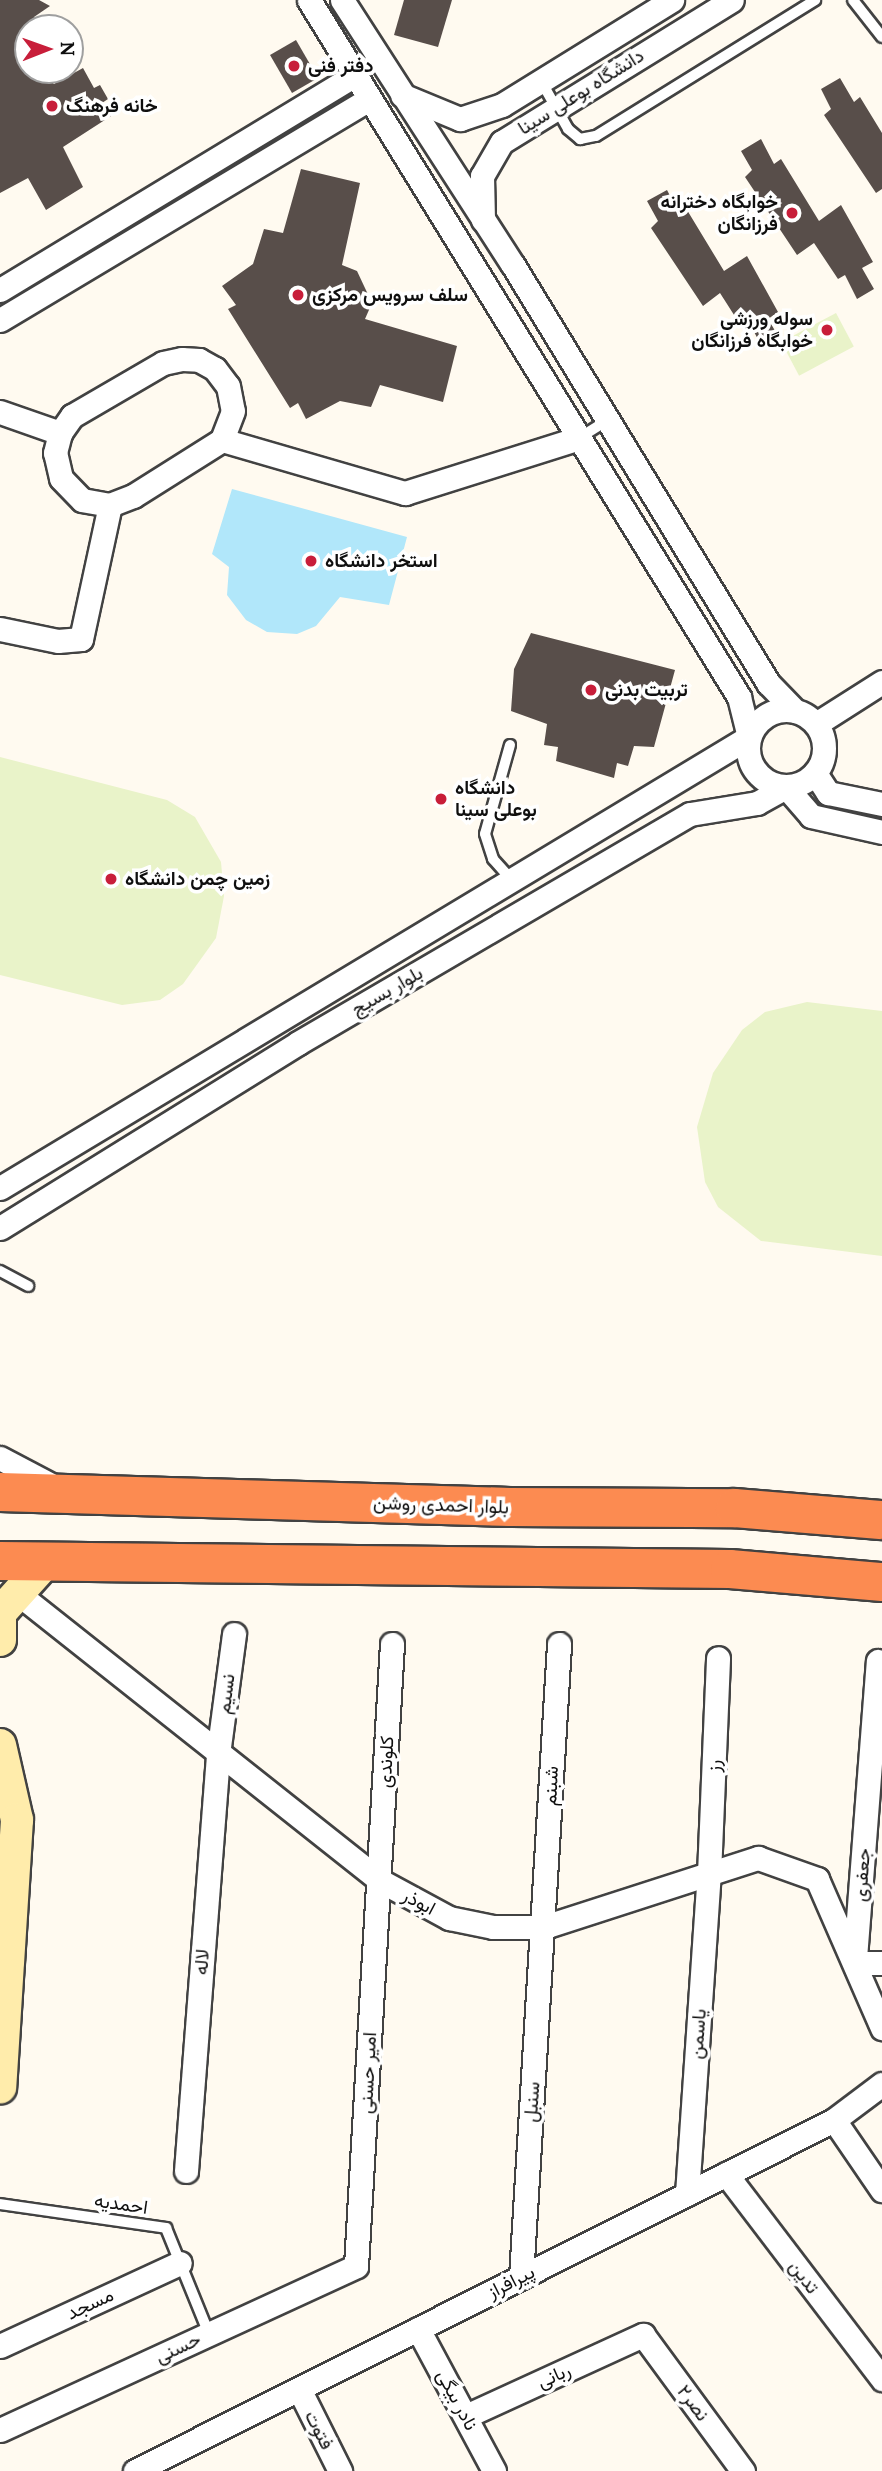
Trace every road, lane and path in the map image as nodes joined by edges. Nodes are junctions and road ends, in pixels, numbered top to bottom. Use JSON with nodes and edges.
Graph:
{"nodes":[{"id":1,"x":309,"y":0,"type":"edge"},
{"id":2,"x":342,"y":0,"type":"edge"},
{"id":3,"x":672,"y":0,"type":"edge"},
{"id":4,"x":732,"y":0,"type":"edge"},
{"id":5,"x":815,"y":0,"type":"edge"},
{"id":6,"x":853,"y":0,"type":"edge"},
{"id":7,"x":882,"y":37,"type":"edge"},
{"id":8,"x":355,"y":75,"type":"junction"},
{"id":9,"x":541,"y":81,"type":"junction"},
{"id":10,"x":402,"y":95,"type":"junction"},
{"id":11,"x":369,"y":99,"type":"junction"},
{"id":12,"x":556,"y":106,"type":"junction"},
{"id":13,"x":483,"y":220,"type":"junction"},
{"id":14,"x":0,"y":290,"type":"edge"},
{"id":15,"x":0,"y":320,"type":"edge"},
{"id":16,"x":0,"y":412,"type":"edge"},
{"id":17,"x":608,"y":420,"type":"junction"},
{"id":18,"x":60,"y":433,"type":"junction"},
{"id":19,"x":579,"y":438,"type":"junction"},
{"id":20,"x":222,"y":440,"type":"junction"},
{"id":21,"x":110,"y":505,"type":"junction"},
{"id":22,"x":0,"y":629,"type":"edge"},
{"id":23,"x":882,"y":682,"type":"edge"},
{"id":24,"x":795,"y":711,"type":"junction"},
{"id":25,"x":816,"y":724,"type":"junction"},
{"id":26,"x":749,"y":737,"type":"junction"},
{"id":27,"x":510,"y":745,"type":"dead end"},
{"id":28,"x":815,"y":773,"type":"junction"},
{"id":29,"x":786,"y":787,"type":"junction"},
{"id":30,"x":882,"y":804,"type":"edge"},
{"id":31,"x":882,"y":832,"type":"edge"},
{"id":32,"x":512,"y":880,"type":"junction"},
{"id":33,"x":0,"y":1188,"type":"edge"},
{"id":34,"x":0,"y":1228,"type":"edge"},
{"id":35,"x":0,"y":1272,"type":"edge"},
{"id":36,"x":29,"y":1286,"type":"dead end"},
{"id":37,"x":0,"y":1458,"type":"edge"},
{"id":38,"x":0,"y":1492,"type":"edge"},
{"id":39,"x":99,"y":1494,"type":"junction"},
{"id":40,"x":510,"y":1507,"type":"junction"},
{"id":41,"x":882,"y":1520,"type":"edge"},
{"id":42,"x":507,"y":1568,"type":"junction"},
{"id":43,"x":882,"y":1582,"type":"edge"},
{"id":44,"x":4,"y":1596,"type":"edge"},
{"id":45,"x":234,"y":1634,"type":"dead end"},
{"id":46,"x":0,"y":1640,"type":"edge"},
{"id":47,"x":393,"y":1644,"type":"dead end"},
{"id":48,"x":559,"y":1644,"type":"dead end"},
{"id":49,"x":718,"y":1658,"type":"dead end"},
{"id":50,"x":878,"y":1661,"type":"dead end"},
{"id":51,"x":0,"y":1745,"type":"edge"},
{"id":52,"x":218,"y":1754,"type":"junction"},
{"id":53,"x":709,"y":1874,"type":"junction"},
{"id":54,"x":379,"y":1880,"type":"junction"},
{"id":55,"x":544,"y":1927,"type":"junction"},
{"id":56,"x":855,"y":1963,"type":"junction"},
{"id":57,"x":882,"y":1964,"type":"edge"},
{"id":58,"x":2,"y":2015,"type":"edge"},
{"id":59,"x":882,"y":2028,"type":"edge"},
{"id":60,"x":882,"y":2084,"type":"edge"},
{"id":61,"x":0,"y":2087,"type":"edge"},
{"id":62,"x":834,"y":2120,"type":"junction"},
{"id":63,"x":186,"y":2171,"type":"dead end"},
{"id":64,"x":726,"y":2174,"type":"junction"},
{"id":65,"x":882,"y":2190,"type":"edge"},
{"id":66,"x":687,"y":2194,"type":"junction"},
{"id":67,"x":0,"y":2204,"type":"edge"},
{"id":68,"x":180,"y":2263,"type":"junction"},
{"id":69,"x":356,"y":2266,"type":"joint"},
{"id":70,"x":521,"y":2277,"type":"junction"},
{"id":71,"x":418,"y":2329,"type":"junction"},
{"id":72,"x":209,"y":2334,"type":"junction"},
{"id":73,"x":643,"y":2335,"type":"joint"},
{"id":74,"x":0,"y":2346,"type":"edge"},
{"id":75,"x":882,"y":2379,"type":"edge"},
{"id":76,"x":299,"y":2389,"type":"junction"},
{"id":77,"x":466,"y":2416,"type":"junction"},
{"id":78,"x":0,"y":2430,"type":"edge"},
{"id":79,"x":135,"y":2471,"type":"edge"},
{"id":80,"x":340,"y":2471,"type":"edge"},
{"id":81,"x":494,"y":2471,"type":"edge"},
{"id":82,"x":743,"y":2471,"type":"edge"}],
"edges":[{"from":1,"to":8,"type":"street"},
{"from":2,"to":10,"type":"street"},
{"from":3,"to":9,"type":"street","name":"دانشگاه بوعلی سینا"},
{"from":4,"to":12,"type":"street","name":"دانشگاه بوعلی سینا"},
{"from":5,"to":12,"type":"lane"},
{"from":6,"to":7,"type":"lane"},
{"from":8,"to":11,"type":"street"},
{"from":8,"to":14,"type":"street"},
{"from":9,"to":10,"type":"street","name":"دانشگاه بوعلی سینا"},
{"from":9,"to":12,"type":"lane"},
{"from":10,"to":13,"type":"street"},
{"from":11,"to":15,"type":"street"},
{"from":11,"to":19,"type":"street"},
{"from":12,"to":13,"type":"street","name":"دانشگاه بوعلی سینا"},
{"from":13,"to":17,"type":"street"},
{"from":16,"to":18,"type":"street"},
{"from":17,"to":19,"type":"lane"},
{"from":17,"to":24,"type":"street"},
{"from":18,"to":20,"type":"street"},
{"from":18,"to":21,"type":"street"},
{"from":19,"to":20,"type":"street"},
{"from":19,"to":26,"type":"street"},
{"from":20,"to":21,"type":"street"},
{"from":21,"to":22,"type":"street"},
{"from":23,"to":25,"type":"street"},
{"from":24,"to":25,"type":"street"},
{"from":24,"to":26,"type":"street"},
{"from":25,"to":28,"type":"street"},
{"from":26,"to":29,"type":"street"},
{"from":26,"to":32,"type":"street","name":"بلوار بسیج"},
{"from":27,"to":32,"type":"lane"},
{"from":28,"to":29,"type":"street"},
{"from":28,"to":30,"type":"street"},
{"from":29,"to":31,"type":"street"},
{"from":29,"to":34,"type":"street","name":"بلوار بسیج"},
{"from":32,"to":33,"type":"street","name":"بلوار بسیج"},
{"from":35,"to":36,"type":"lane"},
{"from":37,"to":39,"type":"street"},
{"from":38,"to":39,"type":"highway","name":"بلوار احمدی روشن"},
{"from":39,"to":40,"type":"highway","name":"بلوار احمدی روشن"},
{"from":40,"to":41,"type":"highway","name":"بلوار احمدی روشن"},
{"from":40,"to":42,"type":"highway"},
{"from":42,"to":43,"type":"highway"},
{"from":42,"to":44,"type":"highway"},
{"from":44,"to":46,"type":"main road"},
{"from":44,"to":52,"type":"street","name":"ابوذر"},
{"from":45,"to":52,"type":"street","name":"نسیم"},
{"from":47,"to":54,"type":"street","name":"کلوندی"},
{"from":48,"to":55,"type":"street","name":"شبنم"},
{"from":49,"to":53,"type":"street","name":"رز"},
{"from":50,"to":56,"type":"street","name":"جعفری"},
{"from":51,"to":58,"type":"main road"},
{"from":52,"to":54,"type":"street","name":"ابوذر"},
{"from":52,"to":63,"type":"street","name":"لاله"},
{"from":53,"to":55,"type":"street","name":"ابوذر"},
{"from":53,"to":56,"type":"street","name":"ابوذر"},
{"from":53,"to":66,"type":"street","name":"یاسمن"},
{"from":54,"to":55,"type":"street","name":"ابوذر"},
{"from":54,"to":69,"type":"street","name":"امیر حسنی"},
{"from":55,"to":70,"type":"street","name":"سنبل"},
{"from":56,"to":57,"type":"street"},
{"from":56,"to":59,"type":"street"},
{"from":58,"to":61,"type":"main road"},
{"from":60,"to":62,"type":"street","name":"پیرافراز"},
{"from":62,"to":64,"type":"street","name":"پیرافراز"},
{"from":62,"to":65,"type":"street"},
{"from":64,"to":66,"type":"street","name":"پیرافراز"},
{"from":64,"to":75,"type":"street","name":"تدین"},
{"from":66,"to":70,"type":"street","name":"پیرافراز"},
{"from":67,"to":68,"type":"lane","name":"احمدیه"},
{"from":68,"to":72,"type":"lane","name":"احمدیه"},
{"from":68,"to":74,"type":"street","name":"مسجد"},
{"from":69,"to":72,"type":"street","name":"حسنی"},
{"from":70,"to":71,"type":"street","name":"پیرافراز"},
{"from":71,"to":76,"type":"street","name":"پیرافراز"},
{"from":71,"to":77,"type":"street","name":"نادر بیگی"},
{"from":72,"to":78,"type":"street","name":"حسنی"},
{"from":73,"to":77,"type":"street","name":"ربانی"},
{"from":73,"to":82,"type":"street","name":"نصر۲"},
{"from":76,"to":79,"type":"street","name":"پیرافراز"},
{"from":76,"to":80,"type":"street","name":"فتوت"},
{"from":77,"to":81,"type":"street","name":"نادر بیگی"}]}
